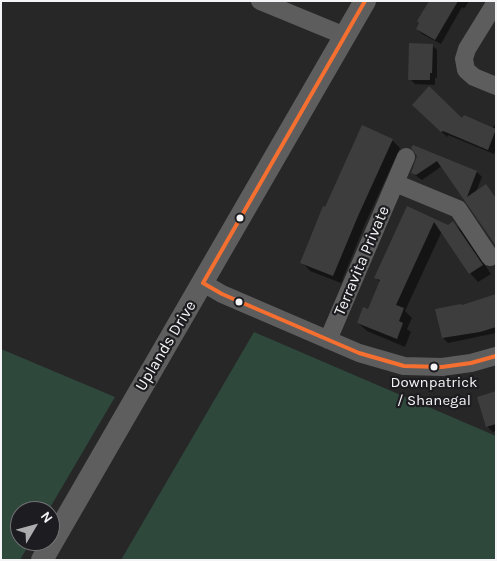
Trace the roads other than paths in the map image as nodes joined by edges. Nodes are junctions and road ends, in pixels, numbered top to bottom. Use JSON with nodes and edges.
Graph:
{"nodes":[{"id":1,"x":260,"y":1,"type":"edge"},
{"id":2,"x":364,"y":1,"type":"edge"},
{"id":3,"x":496,"y":2,"type":"edge"},
{"id":4,"x":345,"y":36,"type":"junction"},
{"id":5,"x":496,"y":86,"type":"edge"},
{"id":6,"x":406,"y":157,"type":"dead end"},
{"id":7,"x":395,"y":183,"type":"junction"},
{"id":8,"x":490,"y":257,"type":"dead end"},
{"id":9,"x":203,"y":284,"type":"junction"},
{"id":10,"x":328,"y":340,"type":"junction"},
{"id":11,"x":496,"y":356,"type":"edge"},
{"id":12,"x":42,"y":560,"type":"edge"}],
"edges":[{"from":1,"to":4,"type":"street"},
{"from":2,"to":4,"type":"main road","name":"Uplands Drive"},
{"from":3,"to":5,"type":"street"},
{"from":4,"to":9,"type":"main road","name":"Uplands Drive"},
{"from":6,"to":7,"type":"street","name":"Terravita Private"},
{"from":7,"to":8,"type":"street"},
{"from":7,"to":10,"type":"street","name":"Terravita Private"},
{"from":9,"to":10,"type":"street"},
{"from":9,"to":12,"type":"main road","name":"Uplands Drive"},
{"from":10,"to":11,"type":"street"}]}
